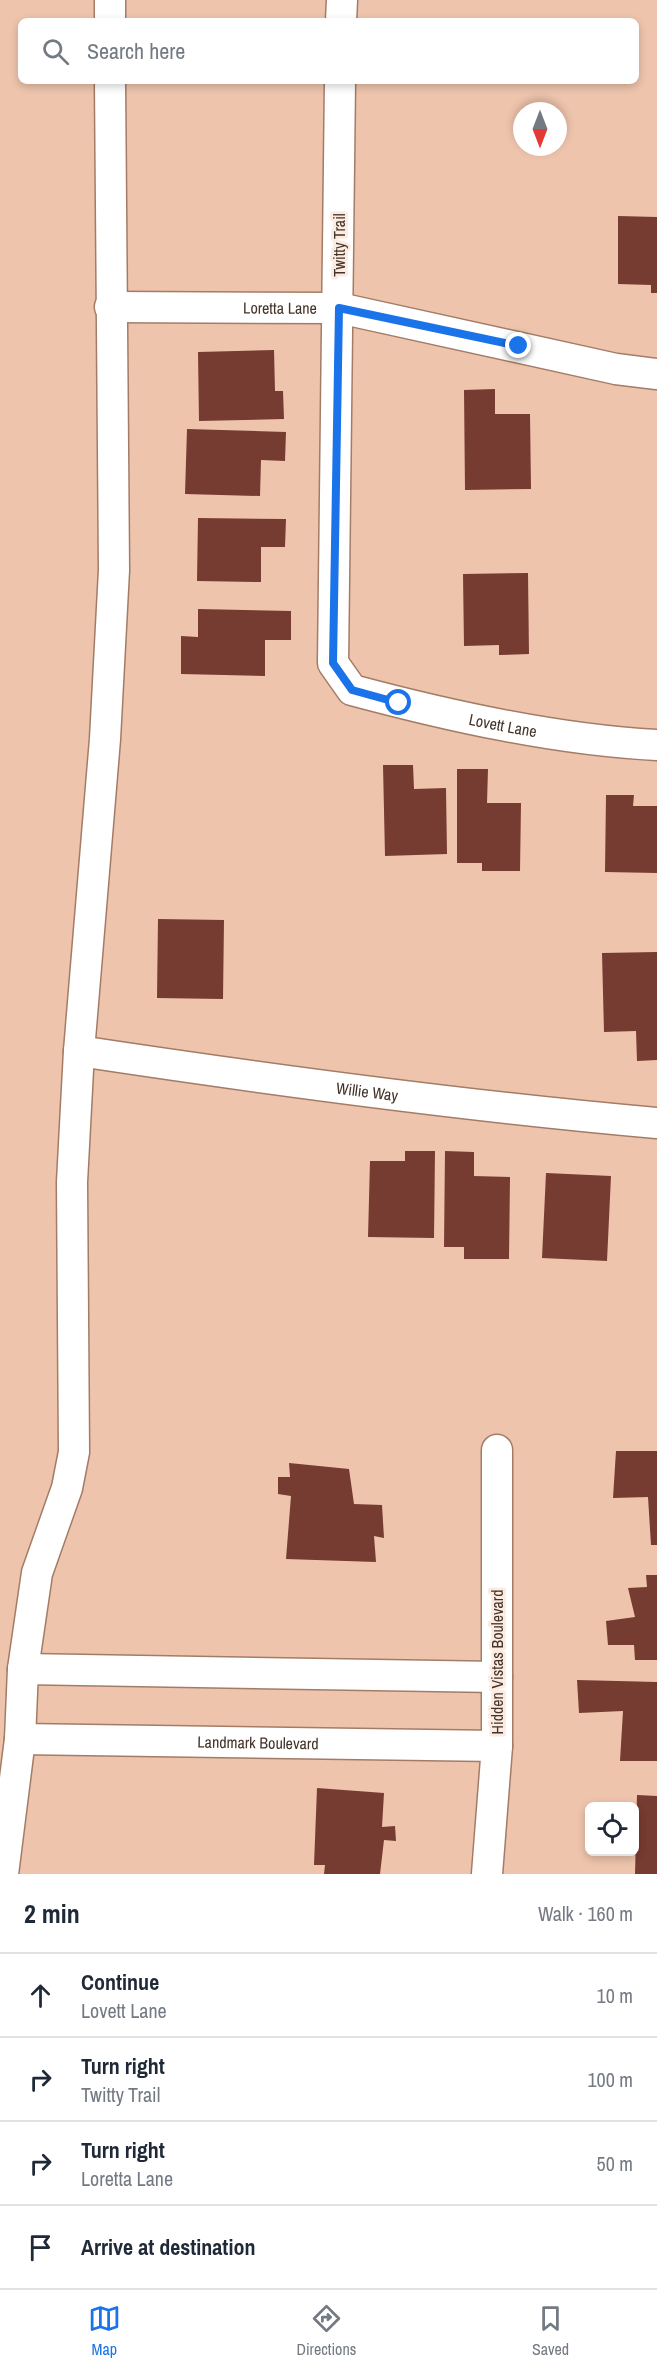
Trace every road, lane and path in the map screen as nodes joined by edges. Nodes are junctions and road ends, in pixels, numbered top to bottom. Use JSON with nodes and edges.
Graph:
{"nodes":[{"id":1,"x":110,"y":0,"type":"edge"},
{"id":2,"x":342,"y":0,"type":"edge"},
{"id":3,"x":110,"y":18,"type":"edge"},
{"id":4,"x":340,"y":18,"type":"edge"},
{"id":5,"x":110,"y":84,"type":"edge"},
{"id":6,"x":340,"y":84,"type":"edge"},
{"id":7,"x":110,"y":307,"type":"junction"},
{"id":8,"x":339,"y":308,"type":"junction"},
{"id":9,"x":657,"y":374,"type":"edge"},
{"id":10,"x":352,"y":690,"type":"joint"},
{"id":11,"x":657,"y":745,"type":"edge"},
{"id":12,"x":79,"y":1051,"type":"junction"},
{"id":13,"x":657,"y":1123,"type":"edge"},
{"id":14,"x":498,"y":1450,"type":"dead end"},
{"id":15,"x":23,"y":1669,"type":"junction"},
{"id":16,"x":498,"y":1677,"type":"junction"},
{"id":17,"x":11,"y":1703,"type":"edge"},
{"id":18,"x":20,"y":1739,"type":"junction"},
{"id":19,"x":497,"y":1746,"type":"junction"},
{"id":20,"x":3,"y":1874,"type":"edge"},
{"id":21,"x":487,"y":1874,"type":"edge"}],
"edges":[{"from":1,"to":3,"type":"street"},
{"from":2,"to":4,"type":"street"},
{"from":5,"to":7,"type":"street"},
{"from":6,"to":8,"type":"street","name":"Twitty Trail"},
{"from":7,"to":8,"type":"street","name":"Loretta Lane"},
{"from":7,"to":12,"type":"street"},
{"from":8,"to":9,"type":"street","name":"Loretta Lane"},
{"from":8,"to":10,"type":"street","name":"Twitty Trail"},
{"from":10,"to":11,"type":"street","name":"Lovett Lane"},
{"from":12,"to":13,"type":"street","name":"Willie Way"},
{"from":12,"to":15,"type":"street"},
{"from":14,"to":16,"type":"street","name":"Hidden Vistas Boulevard"},
{"from":15,"to":16,"type":"street"},
{"from":15,"to":17,"type":"street"},
{"from":16,"to":19,"type":"street","name":"Hidden Vistas Boulevard"},
{"from":17,"to":18,"type":"street"},
{"from":18,"to":19,"type":"street","name":"Landmark Boulevard"},
{"from":18,"to":20,"type":"street"},
{"from":19,"to":21,"type":"street","name":"Hidden Vistas Boulevard"}]}
